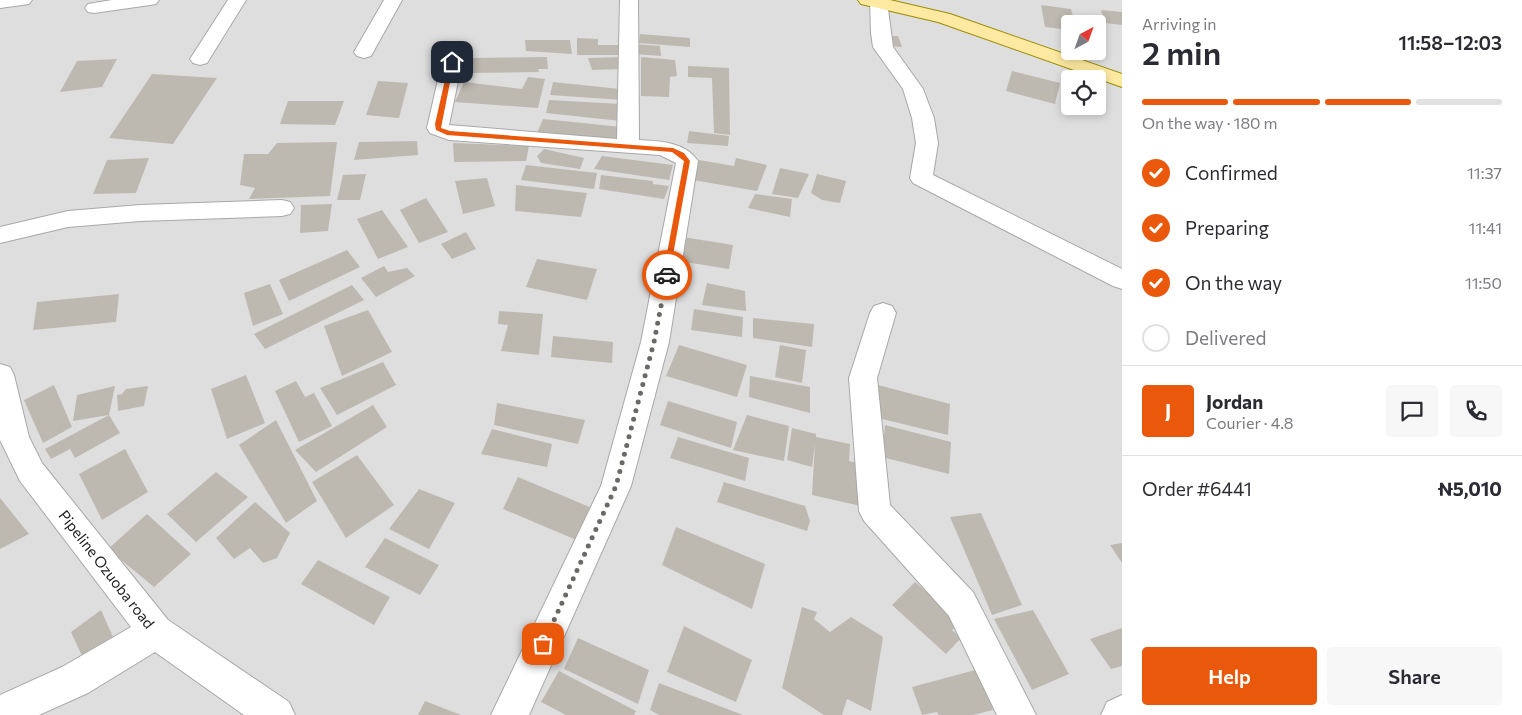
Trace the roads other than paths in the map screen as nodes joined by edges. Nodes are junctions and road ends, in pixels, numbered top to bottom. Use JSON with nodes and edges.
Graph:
{"nodes":[{"id":1,"x":23,"y":0,"type":"edge"},
{"id":2,"x":150,"y":0,"type":"edge"},
{"id":3,"x":237,"y":0,"type":"edge"},
{"id":4,"x":393,"y":0,"type":"edge"},
{"id":5,"x":628,"y":0,"type":"edge"},
{"id":6,"x":918,"y":0,"type":"edge"},
{"id":7,"x":873,"y":1,"type":"edge"},
{"id":8,"x":0,"y":3,"type":"edge"},
{"id":9,"x":94,"y":8,"type":"dead end"},
{"id":10,"x":1061,"y":46,"type":"edge"},
{"id":11,"x":364,"y":52,"type":"dead end"},
{"id":12,"x":200,"y":58,"type":"dead end"},
{"id":13,"x":1100,"y":60,"type":"edge"},
{"id":14,"x":452,"y":62,"type":"dead end"},
{"id":15,"x":1122,"y":68,"type":"edge"},
{"id":16,"x":1122,"y":81,"type":"edge"},
{"id":17,"x":628,"y":147,"type":"junction"},
{"id":18,"x":282,"y":208,"type":"dead end"},
{"id":19,"x":0,"y":235,"type":"edge"},
{"id":20,"x":1122,"y":280,"type":"edge"},
{"id":21,"x":882,"y":313,"type":"dead end"},
{"id":22,"x":0,"y":375,"type":"edge"},
{"id":23,"x":7,"y":440,"type":"edge"},
{"id":24,"x":156,"y":632,"type":"junction"},
{"id":25,"x":0,"y":714,"type":"edge"},
{"id":26,"x":276,"y":715,"type":"edge"},
{"id":27,"x":510,"y":715,"type":"edge"},
{"id":28,"x":1017,"y":715,"type":"edge"}],
"edges":[{"from":1,"to":8,"type":"street"},
{"from":2,"to":9,"type":"street"},
{"from":3,"to":12,"type":"street"},
{"from":4,"to":11,"type":"street"},
{"from":5,"to":17,"type":"street"},
{"from":6,"to":10,"type":"main road"},
{"from":7,"to":16,"type":"main road"},
{"from":7,"to":20,"type":"street"},
{"from":13,"to":15,"type":"main road"},
{"from":14,"to":17,"type":"street"},
{"from":17,"to":27,"type":"street"},
{"from":18,"to":19,"type":"street"},
{"from":21,"to":28,"type":"street"},
{"from":22,"to":23,"type":"street","name":"Pipeline Ozuoba road"},
{"from":23,"to":24,"type":"street","name":"Pipeline Ozuoba road"},
{"from":24,"to":25,"type":"street"},
{"from":24,"to":26,"type":"street","name":"Pipeline Ozuoba road"}]}
